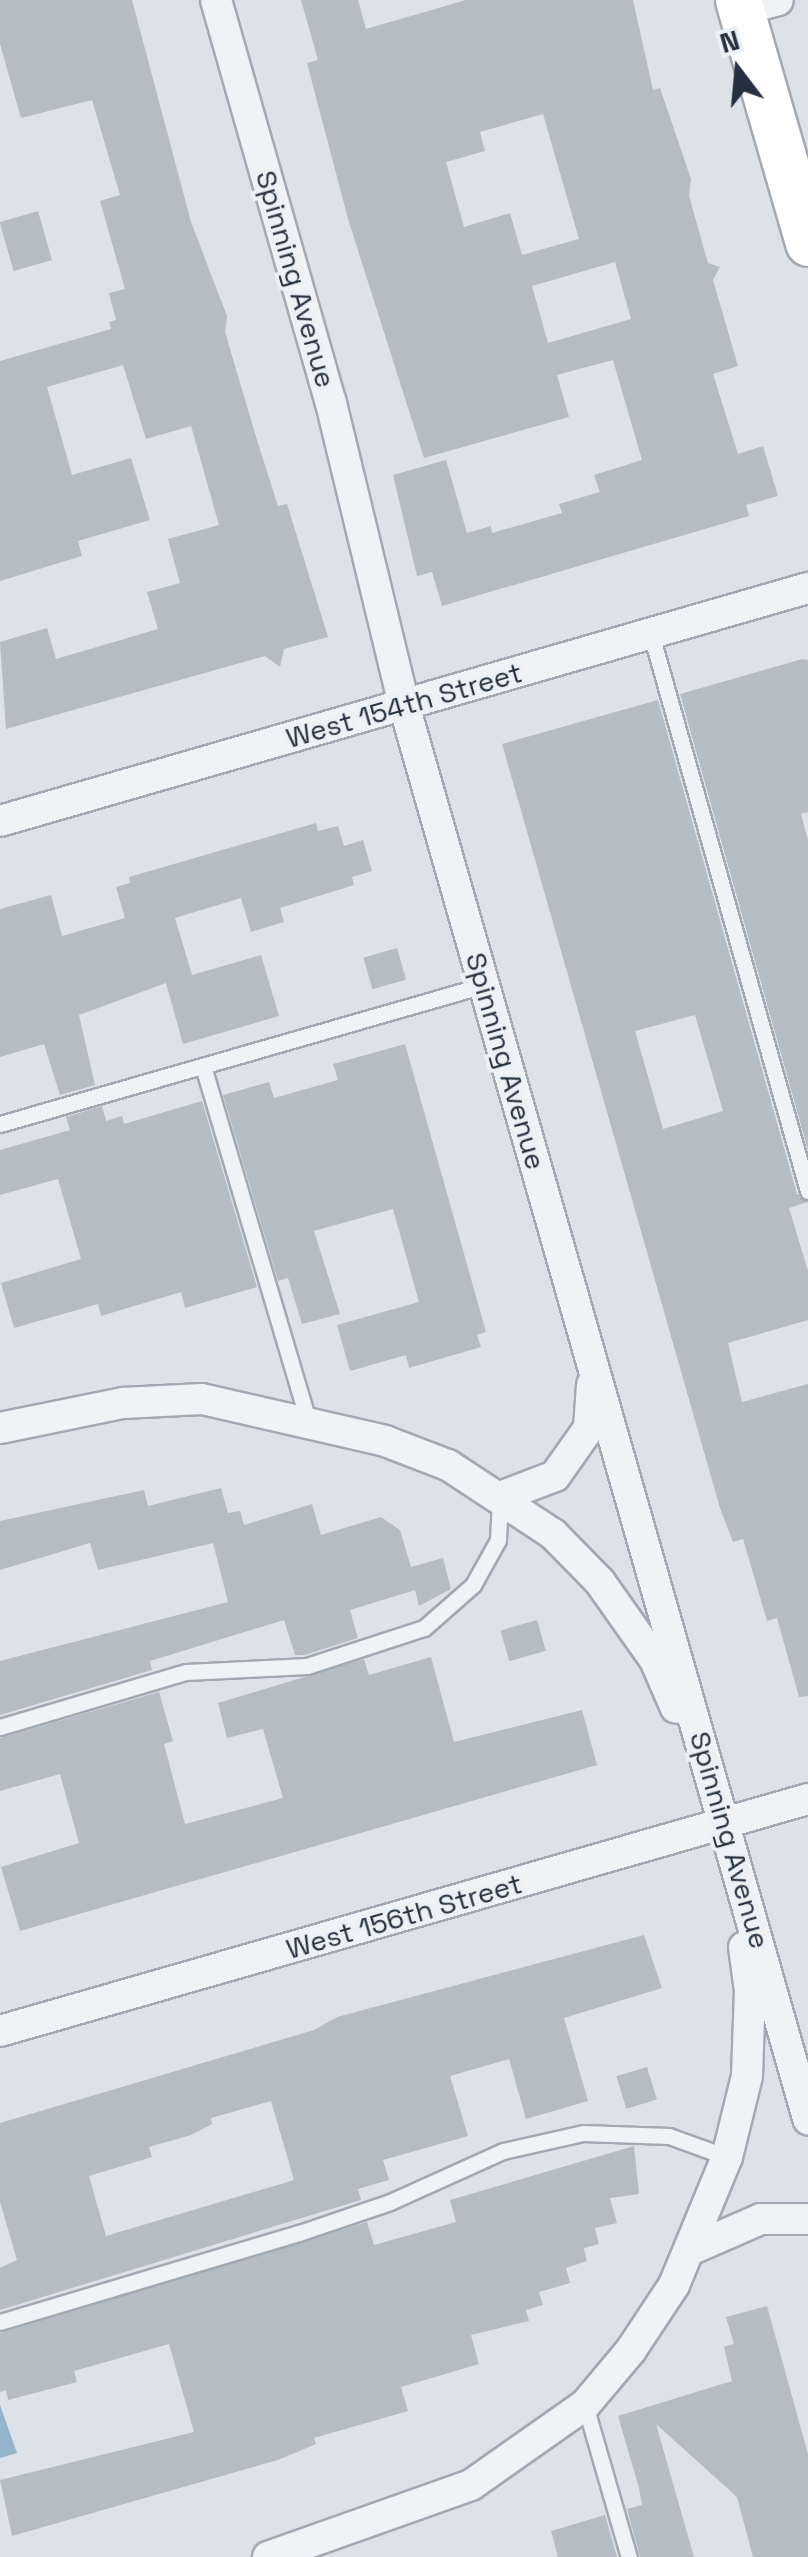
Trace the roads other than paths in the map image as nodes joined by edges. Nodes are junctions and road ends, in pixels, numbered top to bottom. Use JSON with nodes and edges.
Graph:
{"nodes":[{"id":1,"x":216,"y":0,"type":"edge"},
{"id":2,"x":752,"y":3,"type":"edge"},
{"id":3,"x":808,"y":242,"type":"edge"},
{"id":4,"x":808,"y":588,"type":"edge"},
{"id":5,"x":650,"y":634,"type":"junction"},
{"id":6,"x":404,"y":705,"type":"junction"},
{"id":7,"x":0,"y":821,"type":"edge"},
{"id":8,"x":484,"y":985,"type":"junction"},
{"id":9,"x":203,"y":1066,"type":"junction"},
{"id":10,"x":0,"y":1124,"type":"edge"},
{"id":11,"x":808,"y":1191,"type":"edge"},
{"id":12,"x":593,"y":1362,"type":"junction"},
{"id":13,"x":308,"y":1421,"type":"junction"},
{"id":14,"x":0,"y":1428,"type":"edge"},
{"id":15,"x":500,"y":1498,"type":"junction"},
{"id":16,"x":0,"y":1727,"type":"edge"},
{"id":17,"x":808,"y":1798,"type":"edge"},
{"id":18,"x":726,"y":1823,"type":"junction"},
{"id":19,"x":0,"y":2032,"type":"edge"},
{"id":20,"x":808,"y":2119,"type":"edge"},
{"id":21,"x":727,"y":2157,"type":"junction"},
{"id":22,"x":808,"y":2219,"type":"edge"},
{"id":23,"x":692,"y":2249,"type":"junction"},
{"id":24,"x":0,"y":2322,"type":"edge"},
{"id":25,"x":585,"y":2406,"type":"junction"},
{"id":26,"x":268,"y":2557,"type":"edge"},
{"id":27,"x":629,"y":2557,"type":"edge"}],
"edges":[{"from":1,"to":6,"type":"street","name":"Spinning Avenue"},
{"from":2,"to":3,"type":"main road"},
{"from":4,"to":5,"type":"street","name":"West 154th Street"},
{"from":5,"to":6,"type":"street","name":"West 154th Street"},
{"from":5,"to":11,"type":"lane"},
{"from":6,"to":7,"type":"street","name":"West 154th Street"},
{"from":6,"to":8,"type":"street","name":"Spinning Avenue"},
{"from":8,"to":9,"type":"lane"},
{"from":8,"to":12,"type":"street","name":"Spinning Avenue"},
{"from":9,"to":10,"type":"lane"},
{"from":9,"to":13,"type":"lane"},
{"from":12,"to":15,"type":"street"},
{"from":12,"to":18,"type":"street","name":"Spinning Avenue"},
{"from":13,"to":14,"type":"street"},
{"from":13,"to":15,"type":"street"},
{"from":15,"to":16,"type":"lane"},
{"from":15,"to":18,"type":"street"},
{"from":17,"to":18,"type":"street","name":"West 156th Street"},
{"from":18,"to":19,"type":"street","name":"West 156th Street"},
{"from":18,"to":20,"type":"street","name":"Spinning Avenue"},
{"from":18,"to":21,"type":"street"},
{"from":21,"to":23,"type":"street"},
{"from":21,"to":24,"type":"lane"},
{"from":22,"to":23,"type":"street"},
{"from":23,"to":25,"type":"street"},
{"from":25,"to":26,"type":"street"},
{"from":25,"to":27,"type":"lane"}]}
